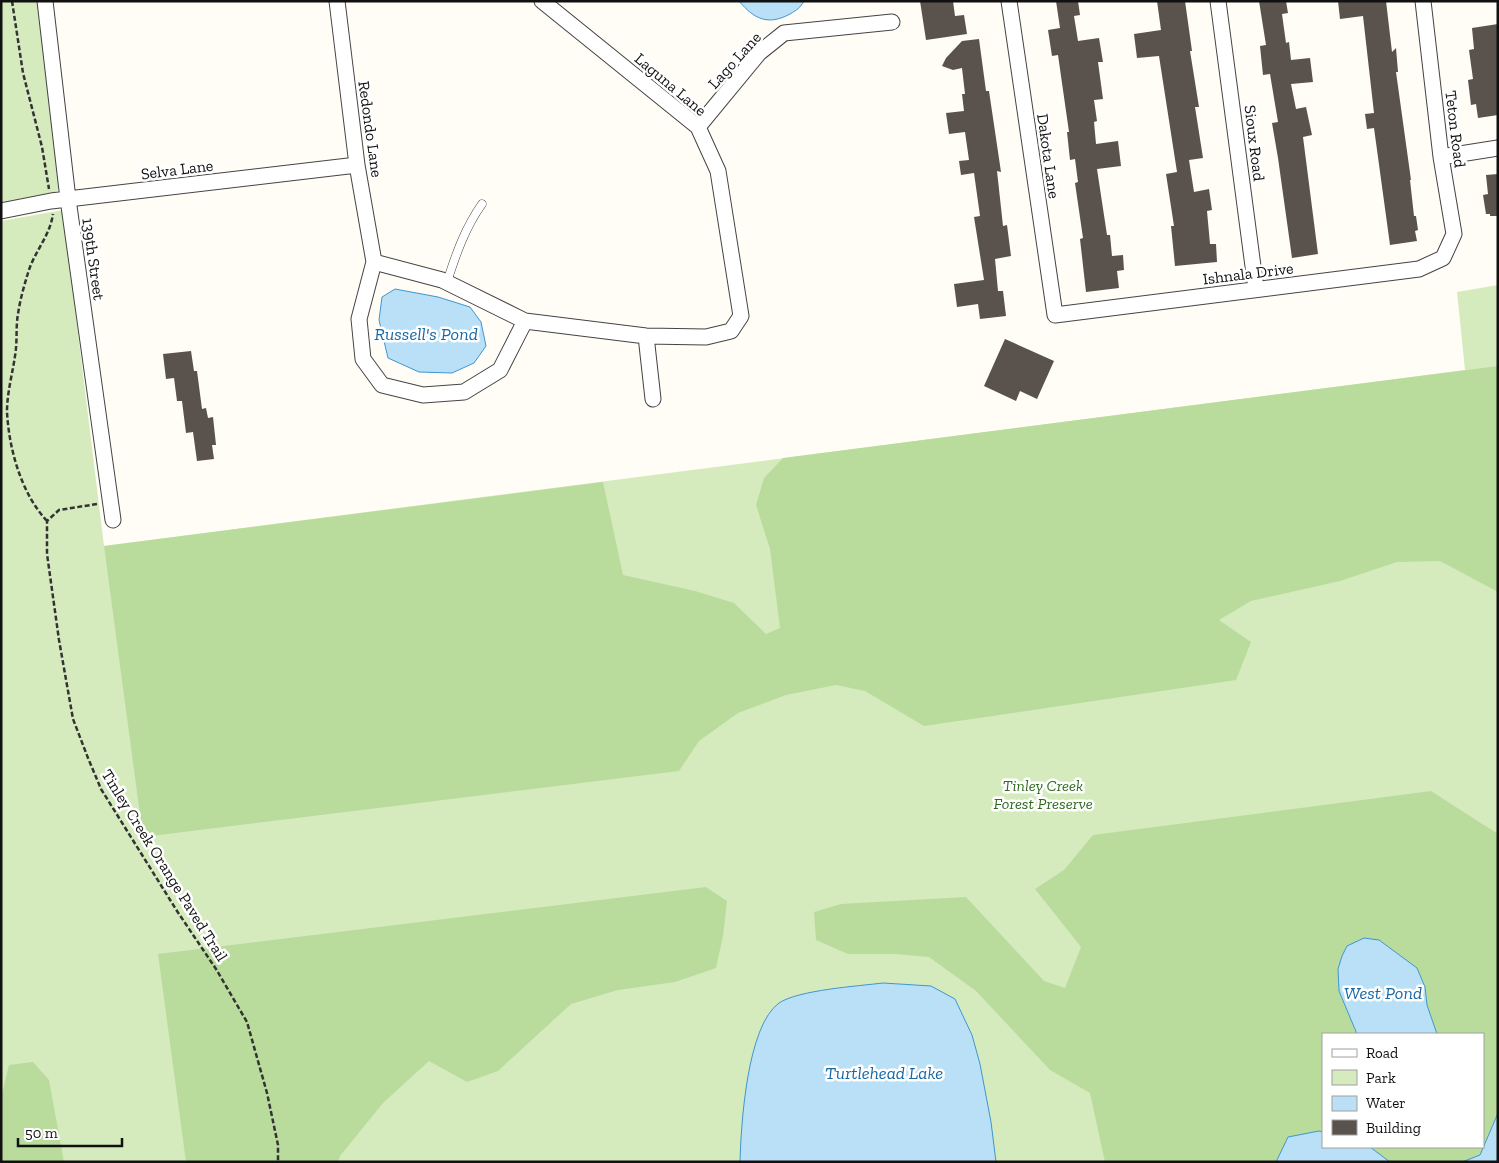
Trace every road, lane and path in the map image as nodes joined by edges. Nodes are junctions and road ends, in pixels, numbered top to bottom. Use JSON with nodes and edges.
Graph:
{"nodes":[{"id":1,"x":12,"y":1,"type":"edge"},
{"id":2,"x":45,"y":1,"type":"edge"},
{"id":3,"x":337,"y":1,"type":"edge"},
{"id":4,"x":542,"y":1,"type":"edge"},
{"id":5,"x":1009,"y":1,"type":"edge"},
{"id":6,"x":1218,"y":1,"type":"edge"},
{"id":7,"x":1423,"y":1,"type":"edge"},
{"id":8,"x":892,"y":22,"type":"dead end"},
{"id":9,"x":698,"y":127,"type":"junction"},
{"id":10,"x":1498,"y":148,"type":"edge"},
{"id":11,"x":1441,"y":157,"type":"junction"},
{"id":12,"x":357,"y":165,"type":"junction"},
{"id":13,"x":68,"y":199,"type":"junction"},
{"id":14,"x":51,"y":201,"type":"junction"},
{"id":15,"x":482,"y":204,"type":"dead end"},
{"id":16,"x":1,"y":210,"type":"edge"},
{"id":17,"x":1443,"y":258,"type":"joint"},
{"id":18,"x":374,"y":262,"type":"junction"},
{"id":19,"x":447,"y":282,"type":"junction"},
{"id":20,"x":1256,"y":289,"type":"junction"},
{"id":21,"x":1055,"y":315,"type":"joint"},
{"id":22,"x":525,"y":322,"type":"junction"},
{"id":23,"x":646,"y":336,"type":"junction"},
{"id":24,"x":653,"y":399,"type":"dead end"},
{"id":25,"x":110,"y":502,"type":"junction"},
{"id":26,"x":113,"y":520,"type":"dead end"},
{"id":27,"x":47,"y":521,"type":"junction"},
{"id":28,"x":278,"y":1162,"type":"edge"}],
"edges":[{"from":1,"to":14,"type":"path"},
{"from":2,"to":13,"type":"street","name":"139th Street"},
{"from":3,"to":12,"type":"street","name":"Redondo Lane"},
{"from":4,"to":9,"type":"street","name":"Laguna Lane"},
{"from":5,"to":21,"type":"street","name":"Dakota Lane"},
{"from":6,"to":20,"type":"street","name":"Sioux Road"},
{"from":7,"to":11,"type":"street","name":"Teton Road"},
{"from":8,"to":9,"type":"street","name":"Lago Lane"},
{"from":9,"to":23,"type":"street","name":"Laguna Lane"},
{"from":10,"to":11,"type":"street"},
{"from":11,"to":17,"type":"street","name":"Teton Road"},
{"from":12,"to":13,"type":"street","name":"Selva Lane"},
{"from":12,"to":18,"type":"street","name":"Redondo Lane"},
{"from":13,"to":14,"type":"street","name":"Selva Lane"},
{"from":13,"to":25,"type":"street","name":"139th Street"},
{"from":14,"to":16,"type":"street","name":"Selva Lane"},
{"from":14,"to":27,"type":"path"},
{"from":15,"to":19,"type":"lane"},
{"from":17,"to":20,"type":"street","name":"Ishnala Drive"},
{"from":18,"to":19,"type":"street"},
{"from":18,"to":22,"type":"street","name":"Redondo Lane"},
{"from":19,"to":22,"type":"street"},
{"from":20,"to":21,"type":"street","name":"Ishnala Drive"},
{"from":22,"to":23,"type":"street"},
{"from":23,"to":24,"type":"street"},
{"from":25,"to":26,"type":"street","name":"139th Street"},
{"from":25,"to":27,"type":"path"},
{"from":27,"to":28,"type":"path","name":"Tinley Creek Orange Paved Trail"}]}
